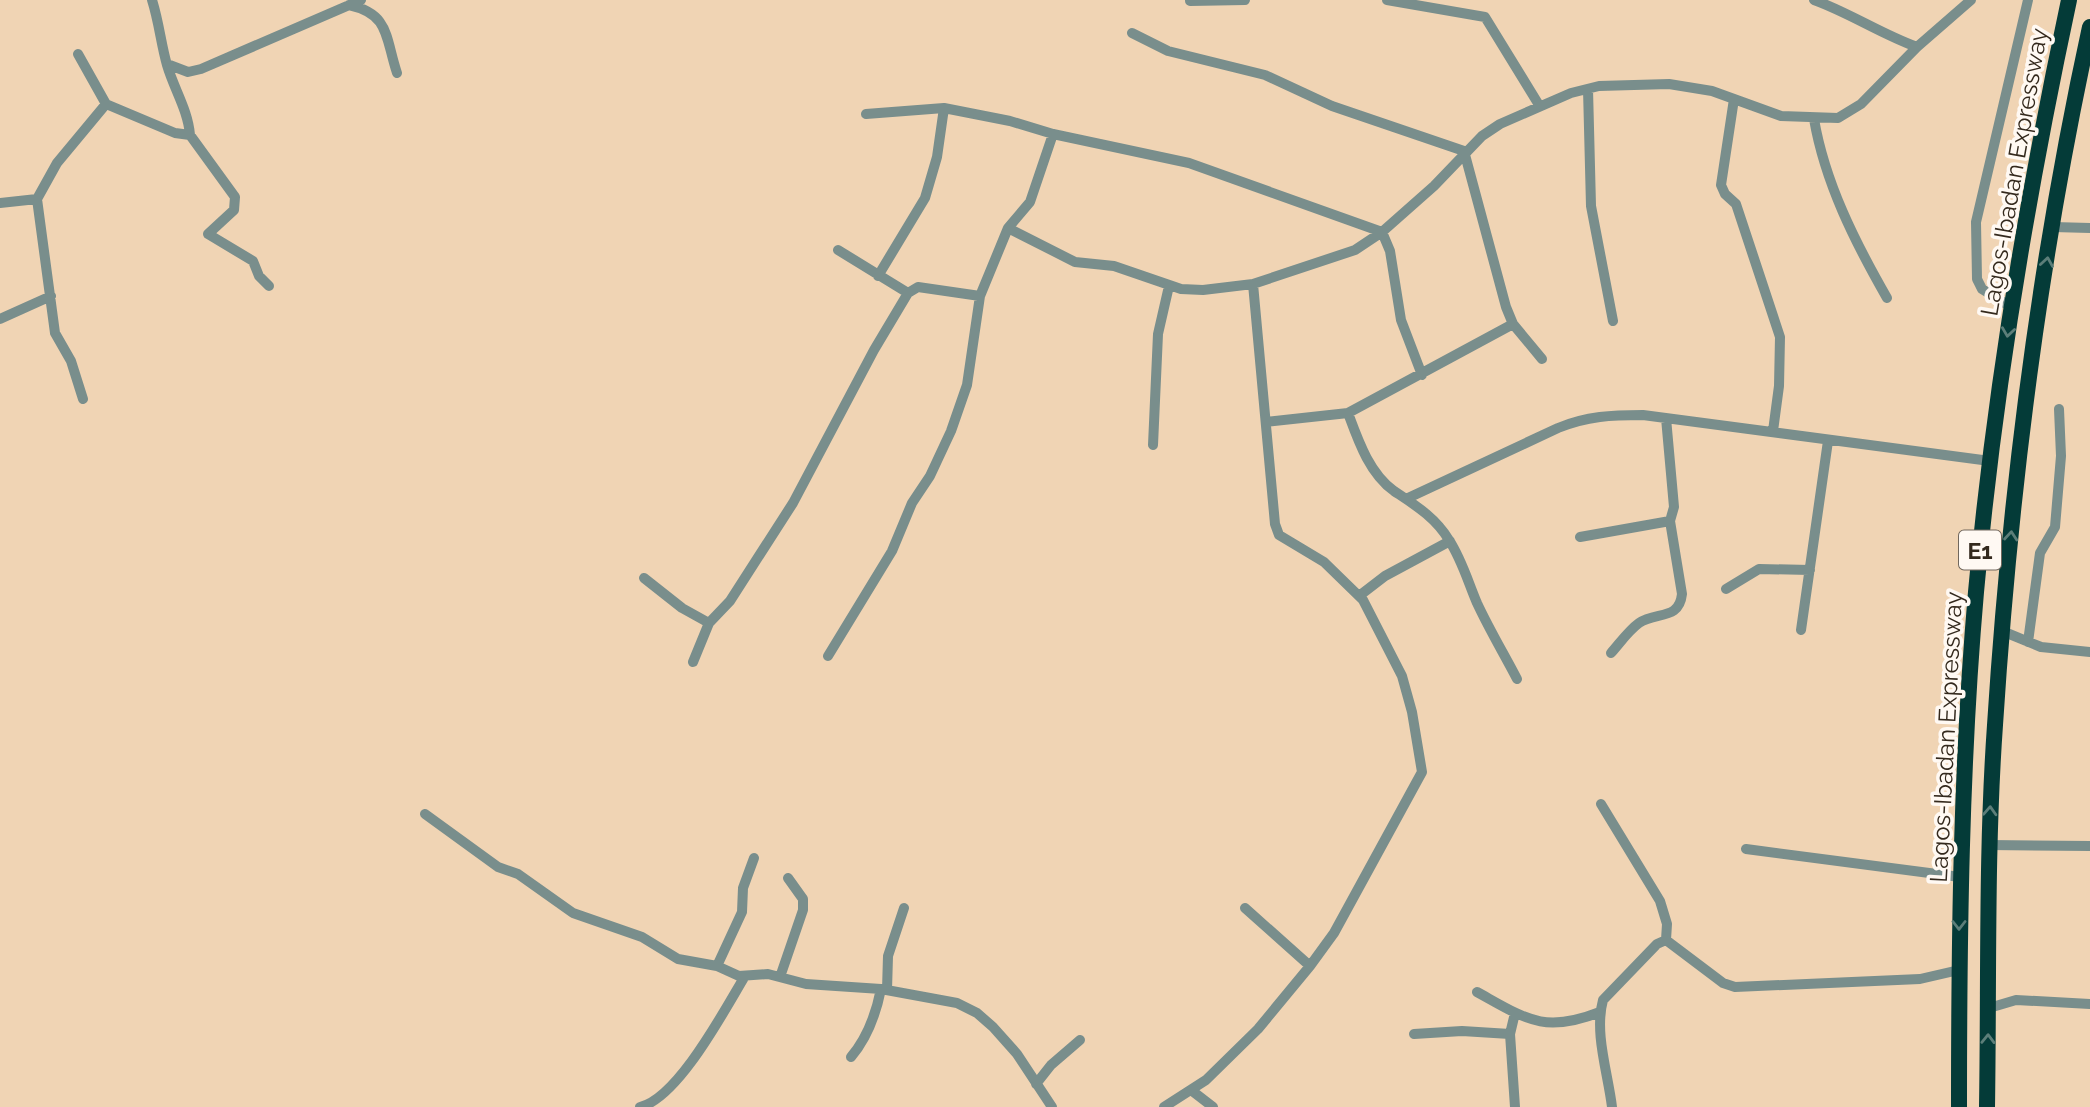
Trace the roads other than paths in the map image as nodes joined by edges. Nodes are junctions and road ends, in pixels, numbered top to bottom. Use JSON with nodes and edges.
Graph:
{"nodes":[{"id":1,"x":152,"y":0,"type":"edge"},
{"id":2,"x":361,"y":0,"type":"edge"},
{"id":3,"x":1245,"y":0,"type":"edge"},
{"id":4,"x":1387,"y":0,"type":"edge"},
{"id":5,"x":1814,"y":0,"type":"edge"},
{"id":6,"x":1970,"y":0,"type":"edge"},
{"id":7,"x":2028,"y":0,"type":"edge"},
{"id":8,"x":2069,"y":0,"type":"edge"},
{"id":9,"x":1190,"y":1,"type":"edge"},
{"id":10,"x":346,"y":4,"type":"junction"},
{"id":11,"x":2090,"y":27,"type":"edge"},
{"id":12,"x":1132,"y":33,"type":"dead end"},
{"id":13,"x":1917,"y":47,"type":"junction"},
{"id":14,"x":78,"y":54,"type":"dead end"},
{"id":15,"x":167,"y":64,"type":"junction"},
{"id":16,"x":397,"y":73,"type":"dead end"},
{"id":17,"x":1588,"y":89,"type":"junction"},
{"id":18,"x":1734,"y":99,"type":"junction"},
{"id":19,"x":106,"y":104,"type":"junction"},
{"id":20,"x":1539,"y":106,"type":"junction"},
{"id":21,"x":944,"y":108,"type":"junction"},
{"id":22,"x":866,"y":114,"type":"dead end"},
{"id":23,"x":1814,"y":119,"type":"junction"},
{"id":24,"x":1053,"y":134,"type":"junction"},
{"id":25,"x":190,"y":135,"type":"junction"},
{"id":26,"x":1464,"y":151,"type":"junction"},
{"id":27,"x":37,"y":199,"type":"junction"},
{"id":28,"x":0,"y":203,"type":"edge"},
{"id":29,"x":2053,"y":227,"type":"junction"},
{"id":30,"x":1008,"y":228,"type":"junction"},
{"id":31,"x":2090,"y":228,"type":"edge"},
{"id":32,"x":1382,"y":232,"type":"junction"},
{"id":33,"x":838,"y":250,"type":"dead end"},
{"id":34,"x":878,"y":276,"type":"junction"},
{"id":35,"x":1253,"y":284,"type":"junction"},
{"id":36,"x":268,"y":286,"type":"dead end"},
{"id":37,"x":1169,"y":286,"type":"junction"},
{"id":38,"x":908,"y":293,"type":"junction"},
{"id":39,"x":51,"y":296,"type":"junction"},
{"id":40,"x":980,"y":296,"type":"junction"},
{"id":41,"x":1887,"y":298,"type":"dead end"},
{"id":42,"x":2011,"y":307,"type":"junction"},
{"id":43,"x":0,"y":319,"type":"edge"},
{"id":44,"x":1612,"y":321,"type":"dead end"},
{"id":45,"x":1513,"y":324,"type":"junction"},
{"id":46,"x":1542,"y":359,"type":"dead end"},
{"id":47,"x":1422,"y":375,"type":"junction"},
{"id":48,"x":83,"y":399,"type":"dead end"},
{"id":49,"x":2059,"y":409,"type":"dead end"},
{"id":50,"x":1348,"y":414,"type":"junction"},
{"id":51,"x":1666,"y":418,"type":"junction"},
{"id":52,"x":1266,"y":422,"type":"junction"},
{"id":53,"x":1773,"y":431,"type":"junction"},
{"id":54,"x":1828,"y":441,"type":"junction"},
{"id":55,"x":1153,"y":445,"type":"dead end"},
{"id":56,"x":1990,"y":461,"type":"junction"},
{"id":57,"x":1408,"y":498,"type":"junction"},
{"id":58,"x":1670,"y":521,"type":"junction"},
{"id":59,"x":1580,"y":537,"type":"dead end"},
{"id":60,"x":1450,"y":541,"type":"junction"},
{"id":61,"x":1810,"y":570,"type":"junction"},
{"id":62,"x":644,"y":578,"type":"dead end"},
{"id":63,"x":1726,"y":589,"type":"dead end"},
{"id":64,"x":1359,"y":596,"type":"junction"},
{"id":65,"x":709,"y":623,"type":"junction"},
{"id":66,"x":1801,"y":630,"type":"dead end"},
{"id":67,"x":2002,"y":631,"type":"junction"},
{"id":68,"x":2028,"y":642,"type":"junction"},
{"id":69,"x":2090,"y":652,"type":"edge"},
{"id":70,"x":1611,"y":653,"type":"dead end"},
{"id":71,"x":828,"y":656,"type":"dead end"},
{"id":72,"x":692,"y":662,"type":"dead end"},
{"id":73,"x":1517,"y":679,"type":"dead end"},
{"id":74,"x":1601,"y":804,"type":"dead end"},
{"id":75,"x":425,"y":814,"type":"dead end"},
{"id":76,"x":1989,"y":845,"type":"junction"},
{"id":77,"x":2090,"y":846,"type":"edge"},
{"id":78,"x":1746,"y":849,"type":"dead end"},
{"id":79,"x":754,"y":858,"type":"dead end"},
{"id":80,"x":1960,"y":877,"type":"junction"},
{"id":81,"x":788,"y":878,"type":"dead end"},
{"id":82,"x":904,"y":908,"type":"dead end"},
{"id":83,"x":1245,"y":908,"type":"dead end"},
{"id":84,"x":1666,"y":940,"type":"junction"},
{"id":85,"x":717,"y":966,"type":"junction"},
{"id":86,"x":1310,"y":966,"type":"junction"},
{"id":87,"x":1959,"y":970,"type":"junction"},
{"id":88,"x":744,"y":976,"type":"junction"},
{"id":89,"x":780,"y":977,"type":"junction"},
{"id":90,"x":884,"y":989,"type":"junction"},
{"id":91,"x":1477,"y":992,"type":"dead end"},
{"id":92,"x":2090,"y":1004,"type":"edge"},
{"id":93,"x":1989,"y":1008,"type":"junction"},
{"id":94,"x":1600,"y":1012,"type":"junction"},
{"id":95,"x":1515,"y":1013,"type":"junction"},
{"id":96,"x":1414,"y":1034,"type":"dead end"},
{"id":97,"x":1510,"y":1034,"type":"junction"},
{"id":98,"x":1080,"y":1040,"type":"dead end"},
{"id":99,"x":851,"y":1057,"type":"dead end"},
{"id":100,"x":1036,"y":1084,"type":"junction"},
{"id":101,"x":1191,"y":1090,"type":"junction"},
{"id":102,"x":640,"y":1107,"type":"edge"},
{"id":103,"x":1052,"y":1107,"type":"edge"},
{"id":104,"x":1164,"y":1107,"type":"edge"},
{"id":105,"x":1213,"y":1107,"type":"edge"},
{"id":106,"x":1515,"y":1107,"type":"edge"},
{"id":107,"x":1612,"y":1107,"type":"edge"},
{"id":108,"x":1959,"y":1107,"type":"edge"},
{"id":109,"x":1987,"y":1107,"type":"edge"}],
"edges":[{"from":1,"to":15,"type":"street"},
{"from":2,"to":10,"type":"street"},
{"from":3,"to":9,"type":"street"},
{"from":4,"to":20,"type":"street"},
{"from":5,"to":13,"type":"street"},
{"from":6,"to":13,"type":"street"},
{"from":7,"to":42,"type":"street"},
{"from":8,"to":42,"type":"highway","name":"Lagos-Ibadan Expressway","number":"E1"},
{"from":10,"to":15,"type":"street"},
{"from":10,"to":16,"type":"street"},
{"from":11,"to":29,"type":"highway","name":"Lagos-Ibadan Expressway","number":"E1"},
{"from":12,"to":26,"type":"street"},
{"from":13,"to":23,"type":"street"},
{"from":14,"to":19,"type":"street"},
{"from":15,"to":25,"type":"street"},
{"from":17,"to":18,"type":"street"},
{"from":17,"to":20,"type":"street"},
{"from":17,"to":44,"type":"street"},
{"from":18,"to":23,"type":"street"},
{"from":18,"to":53,"type":"street"},
{"from":19,"to":25,"type":"street"},
{"from":19,"to":27,"type":"street"},
{"from":20,"to":26,"type":"street"},
{"from":21,"to":22,"type":"street"},
{"from":21,"to":24,"type":"street"},
{"from":21,"to":34,"type":"street"},
{"from":23,"to":41,"type":"street"},
{"from":24,"to":30,"type":"street"},
{"from":24,"to":32,"type":"street"},
{"from":25,"to":36,"type":"street"},
{"from":26,"to":32,"type":"street"},
{"from":26,"to":45,"type":"street"},
{"from":27,"to":28,"type":"street"},
{"from":27,"to":39,"type":"street"},
{"from":29,"to":31,"type":"street"},
{"from":67,"to":29,"type":"highway","name":"Lagos-Ibadan Expressway","number":"E1","one_way":true},
{"from":30,"to":37,"type":"street"},
{"from":30,"to":40,"type":"street"},
{"from":32,"to":35,"type":"street"},
{"from":32,"to":47,"type":"street"},
{"from":33,"to":34,"type":"street"},
{"from":34,"to":38,"type":"street"},
{"from":35,"to":37,"type":"street"},
{"from":35,"to":52,"type":"street"},
{"from":37,"to":55,"type":"street"},
{"from":38,"to":40,"type":"street"},
{"from":38,"to":65,"type":"street"},
{"from":39,"to":43,"type":"street"},
{"from":39,"to":48,"type":"street"},
{"from":40,"to":71,"type":"street"},
{"from":42,"to":56,"type":"highway","name":"Lagos-Ibadan Expressway","number":"E1","one_way":true},
{"from":45,"to":46,"type":"street"},
{"from":45,"to":47,"type":"street"},
{"from":47,"to":50,"type":"street"},
{"from":49,"to":68,"type":"street"},
{"from":50,"to":52,"type":"street"},
{"from":50,"to":57,"type":"street"},
{"from":51,"to":53,"type":"street"},
{"from":51,"to":57,"type":"street"},
{"from":51,"to":58,"type":"street"},
{"from":52,"to":64,"type":"street"},
{"from":53,"to":54,"type":"street"},
{"from":54,"to":56,"type":"street"},
{"from":54,"to":61,"type":"street"},
{"from":56,"to":80,"type":"highway","name":"Lagos-Ibadan Expressway","number":"E1"},
{"from":57,"to":60,"type":"street"},
{"from":58,"to":59,"type":"street"},
{"from":58,"to":70,"type":"street"},
{"from":60,"to":64,"type":"street"},
{"from":60,"to":73,"type":"street"},
{"from":61,"to":63,"type":"street"},
{"from":61,"to":66,"type":"street"},
{"from":62,"to":65,"type":"street"},
{"from":64,"to":86,"type":"street"},
{"from":65,"to":72,"type":"street"},
{"from":67,"to":68,"type":"street"},
{"from":76,"to":67,"type":"highway","name":"Lagos-Ibadan Expressway","number":"E1","one_way":true},
{"from":68,"to":69,"type":"street"},
{"from":74,"to":84,"type":"street"},
{"from":75,"to":85,"type":"street"},
{"from":76,"to":77,"type":"street"},
{"from":76,"to":93,"type":"highway","name":"Lagos-Ibadan Expressway","number":"E1"},
{"from":78,"to":80,"type":"street"},
{"from":79,"to":85,"type":"street"},
{"from":80,"to":87,"type":"highway","name":"Lagos-Ibadan Expressway","number":"E1","one_way":true},
{"from":81,"to":89,"type":"street"},
{"from":82,"to":90,"type":"street"},
{"from":83,"to":86,"type":"street"},
{"from":84,"to":87,"type":"street"},
{"from":84,"to":94,"type":"street"},
{"from":85,"to":88,"type":"street"},
{"from":86,"to":101,"type":"street"},
{"from":87,"to":108,"type":"highway","name":"Lagos-Ibadan Expressway","number":"E1"},
{"from":88,"to":89,"type":"street"},
{"from":88,"to":102,"type":"street"},
{"from":89,"to":90,"type":"street"},
{"from":90,"to":99,"type":"street"},
{"from":90,"to":100,"type":"street"},
{"from":91,"to":95,"type":"street"},
{"from":92,"to":93,"type":"street"},
{"from":109,"to":93,"type":"highway","name":"Lagos-Ibadan Expressway","number":"E1","one_way":true},
{"from":94,"to":95,"type":"street"},
{"from":94,"to":107,"type":"street"},
{"from":95,"to":97,"type":"street"},
{"from":96,"to":97,"type":"street"},
{"from":97,"to":106,"type":"street"},
{"from":98,"to":100,"type":"street"},
{"from":100,"to":103,"type":"street"},
{"from":101,"to":104,"type":"street"},
{"from":101,"to":105,"type":"street"}]}
